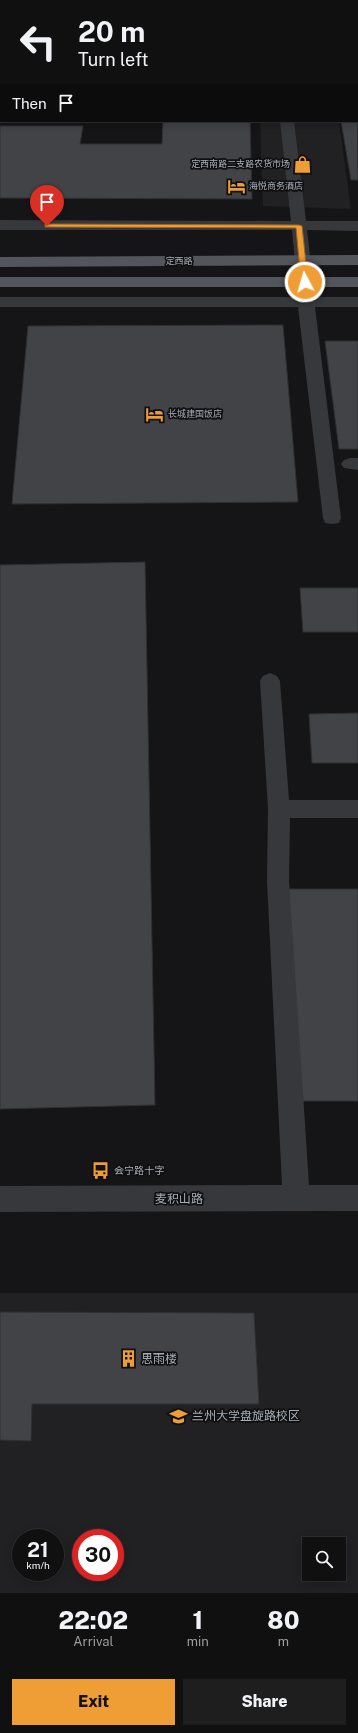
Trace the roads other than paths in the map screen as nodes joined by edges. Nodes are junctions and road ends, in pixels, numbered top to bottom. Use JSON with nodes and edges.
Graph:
{"nodes":[{"id":1,"x":287,"y":122,"type":"edge"},
{"id":2,"x":0,"y":225,"type":"edge"},
{"id":3,"x":299,"y":226,"type":"junction"},
{"id":4,"x":358,"y":226,"type":"edge"},
{"id":5,"x":302,"y":260,"type":"junction"},
{"id":6,"x":358,"y":260,"type":"edge"},
{"id":7,"x":0,"y":262,"type":"edge"},
{"id":8,"x":0,"y":282,"type":"edge"},
{"id":9,"x":305,"y":282,"type":"junction"},
{"id":10,"x":358,"y":282,"type":"edge"},
{"id":11,"x":0,"y":302,"type":"edge"},
{"id":12,"x":306,"y":302,"type":"junction"},
{"id":13,"x":358,"y":302,"type":"edge"},
{"id":14,"x":332,"y":518,"type":"dead end"},
{"id":15,"x":270,"y":681,"type":"dead end"},
{"id":16,"x":279,"y":809,"type":"junction"},
{"id":17,"x":358,"y":809,"type":"edge"},
{"id":18,"x":296,"y":1198,"type":"junction"},
{"id":19,"x":358,"y":1198,"type":"edge"},
{"id":20,"x":0,"y":1199,"type":"edge"}],
"edges":[{"from":1,"to":3,"type":"street"},
{"from":2,"to":3,"type":"street"},
{"from":3,"to":4,"type":"street"},
{"from":3,"to":5,"type":"street"},
{"from":5,"to":6,"type":"main road","name":"定西路"},
{"from":5,"to":7,"type":"main road","name":"定西路"},
{"from":5,"to":9,"type":"street"},
{"from":8,"to":9,"type":"main road"},
{"from":9,"to":10,"type":"main road"},
{"from":11,"to":12,"type":"street"},
{"from":12,"to":13,"type":"street"},
{"from":12,"to":14,"type":"street"},
{"from":15,"to":16,"type":"street"},
{"from":16,"to":17,"type":"street"},
{"from":16,"to":18,"type":"street"},
{"from":18,"to":19,"type":"street","name":"麦积山路"},
{"from":18,"to":20,"type":"street","name":"麦积山路"}]}
